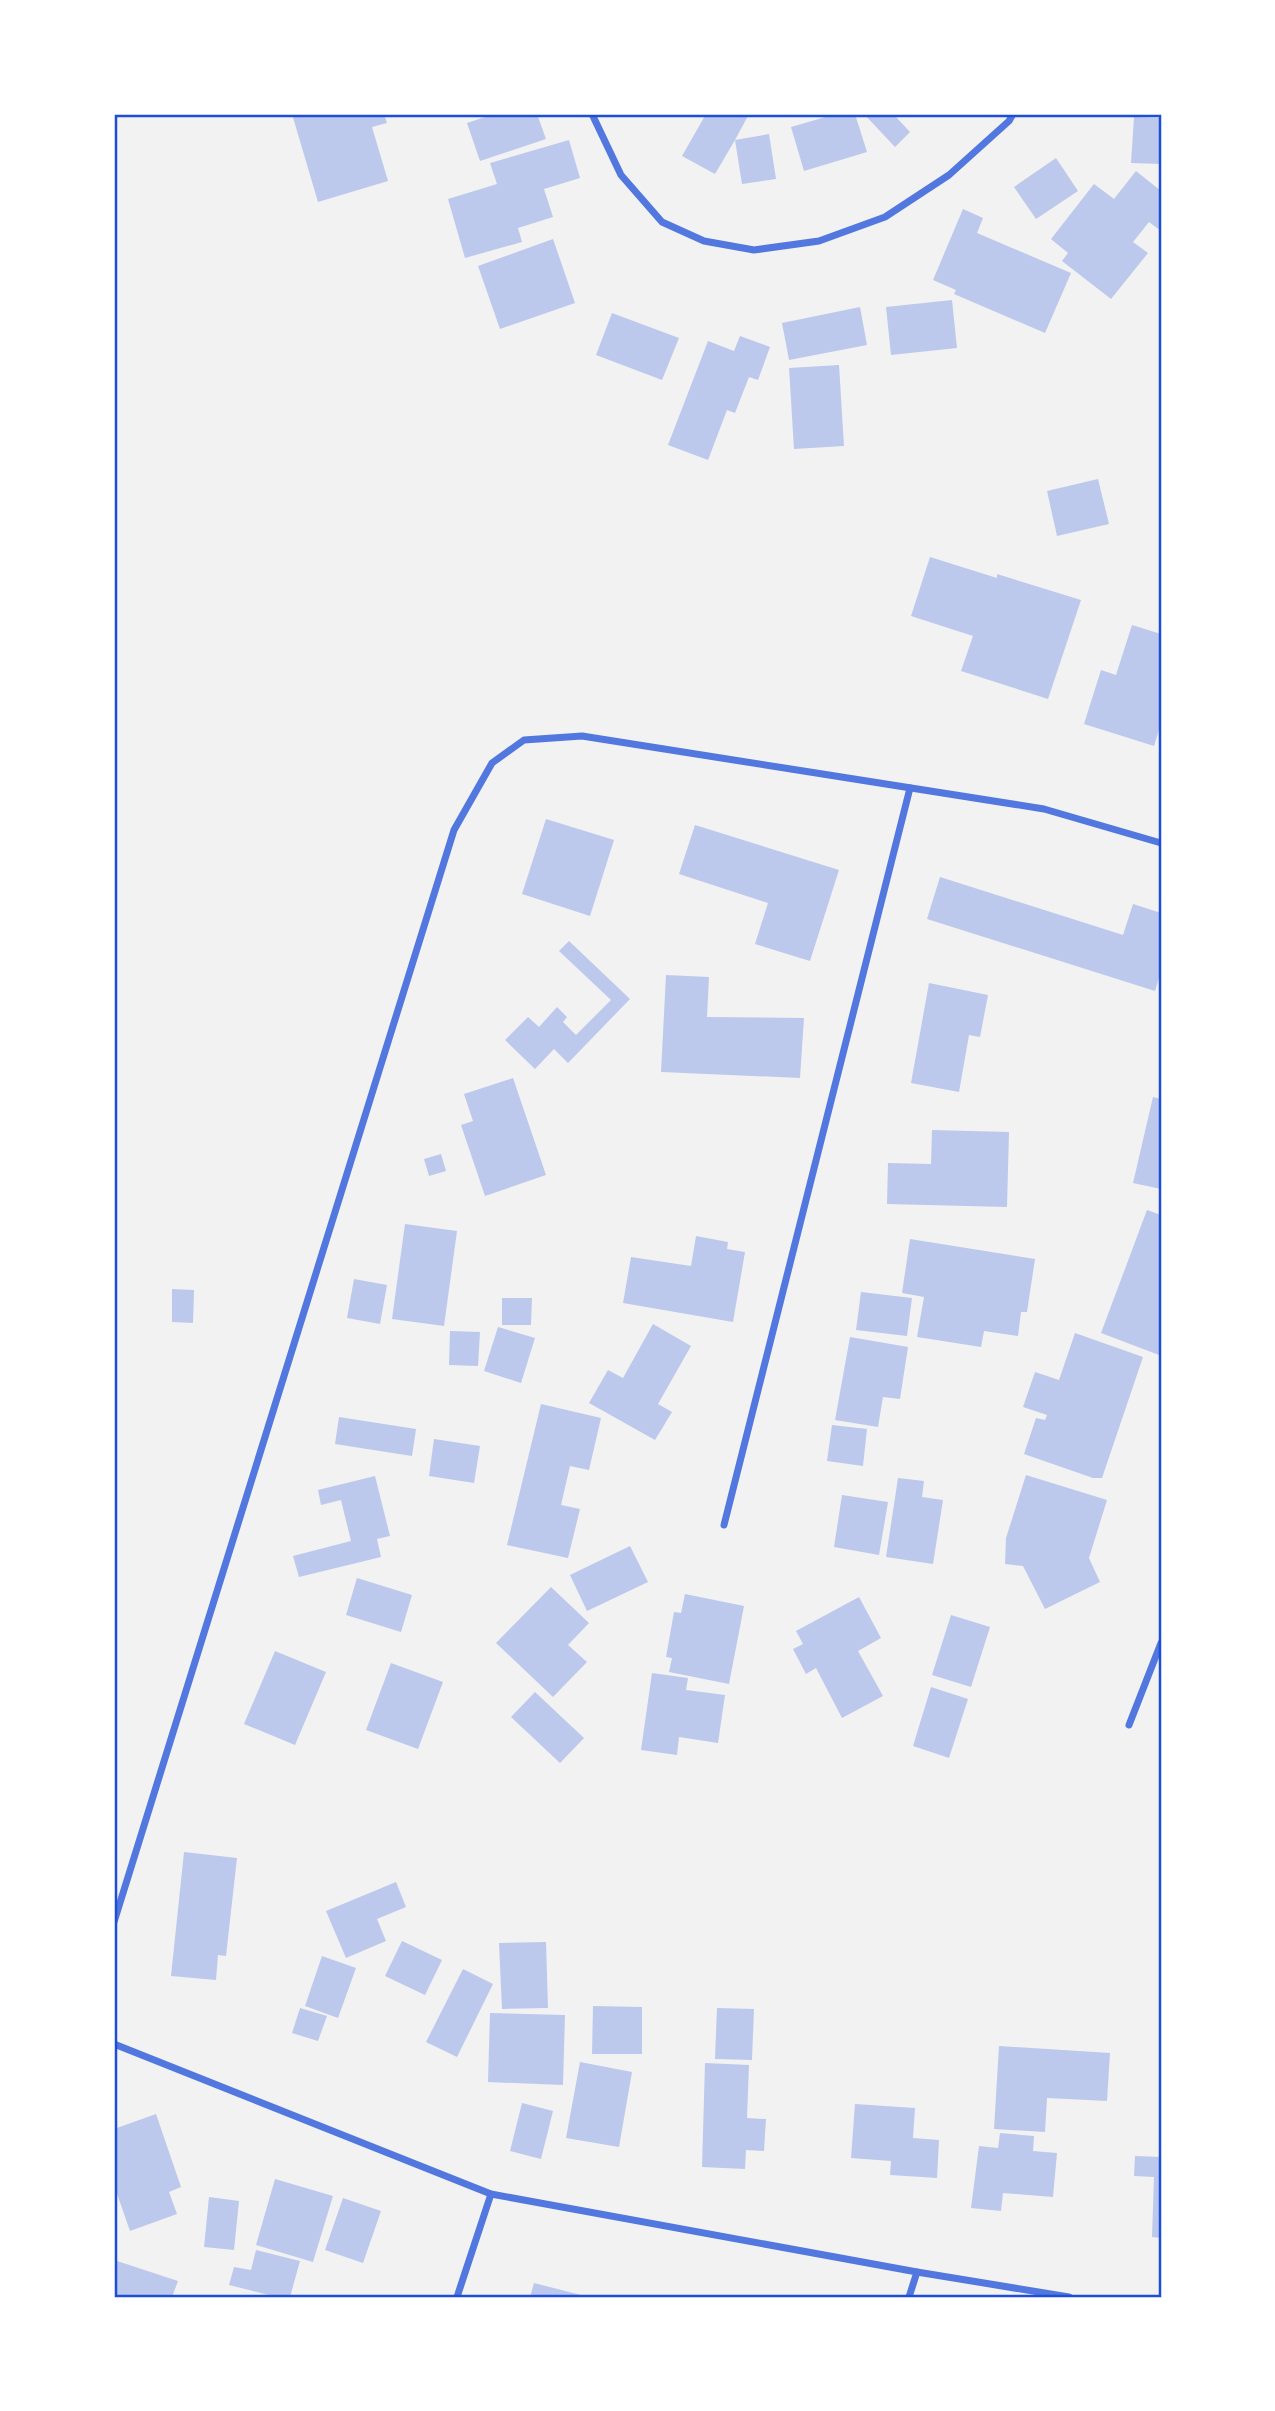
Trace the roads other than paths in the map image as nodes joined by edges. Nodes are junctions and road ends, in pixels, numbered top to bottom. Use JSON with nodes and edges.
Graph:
{"nodes":[{"id":1,"x":592,"y":114,"type":"edge"},
{"id":2,"x":1013,"y":114,"type":"edge"},
{"id":3,"x":910,"y":788,"type":"junction"},
{"id":4,"x":1161,"y":843,"type":"edge"},
{"id":5,"x":724,"y":1525,"type":"dead end"},
{"id":6,"x":1161,"y":1643,"type":"edge"},
{"id":7,"x":1129,"y":1725,"type":"dead end"},
{"id":8,"x":114,"y":1922,"type":"edge"},
{"id":9,"x":114,"y":2044,"type":"edge"},
{"id":10,"x":491,"y":2194,"type":"junction"},
{"id":11,"x":917,"y":2272,"type":"junction"},
{"id":12,"x":457,"y":2297,"type":"edge"},
{"id":13,"x":909,"y":2297,"type":"edge"},
{"id":14,"x":1069,"y":2297,"type":"edge"}],
"edges":[{"from":1,"to":2,"type":"street"},
{"from":3,"to":4,"type":"street"},
{"from":3,"to":5,"type":"street"},
{"from":3,"to":8,"type":"street"},
{"from":6,"to":7,"type":"street"},
{"from":9,"to":10,"type":"street"},
{"from":10,"to":11,"type":"street"},
{"from":10,"to":12,"type":"street"},
{"from":11,"to":13,"type":"street"},
{"from":11,"to":14,"type":"street"}]}
